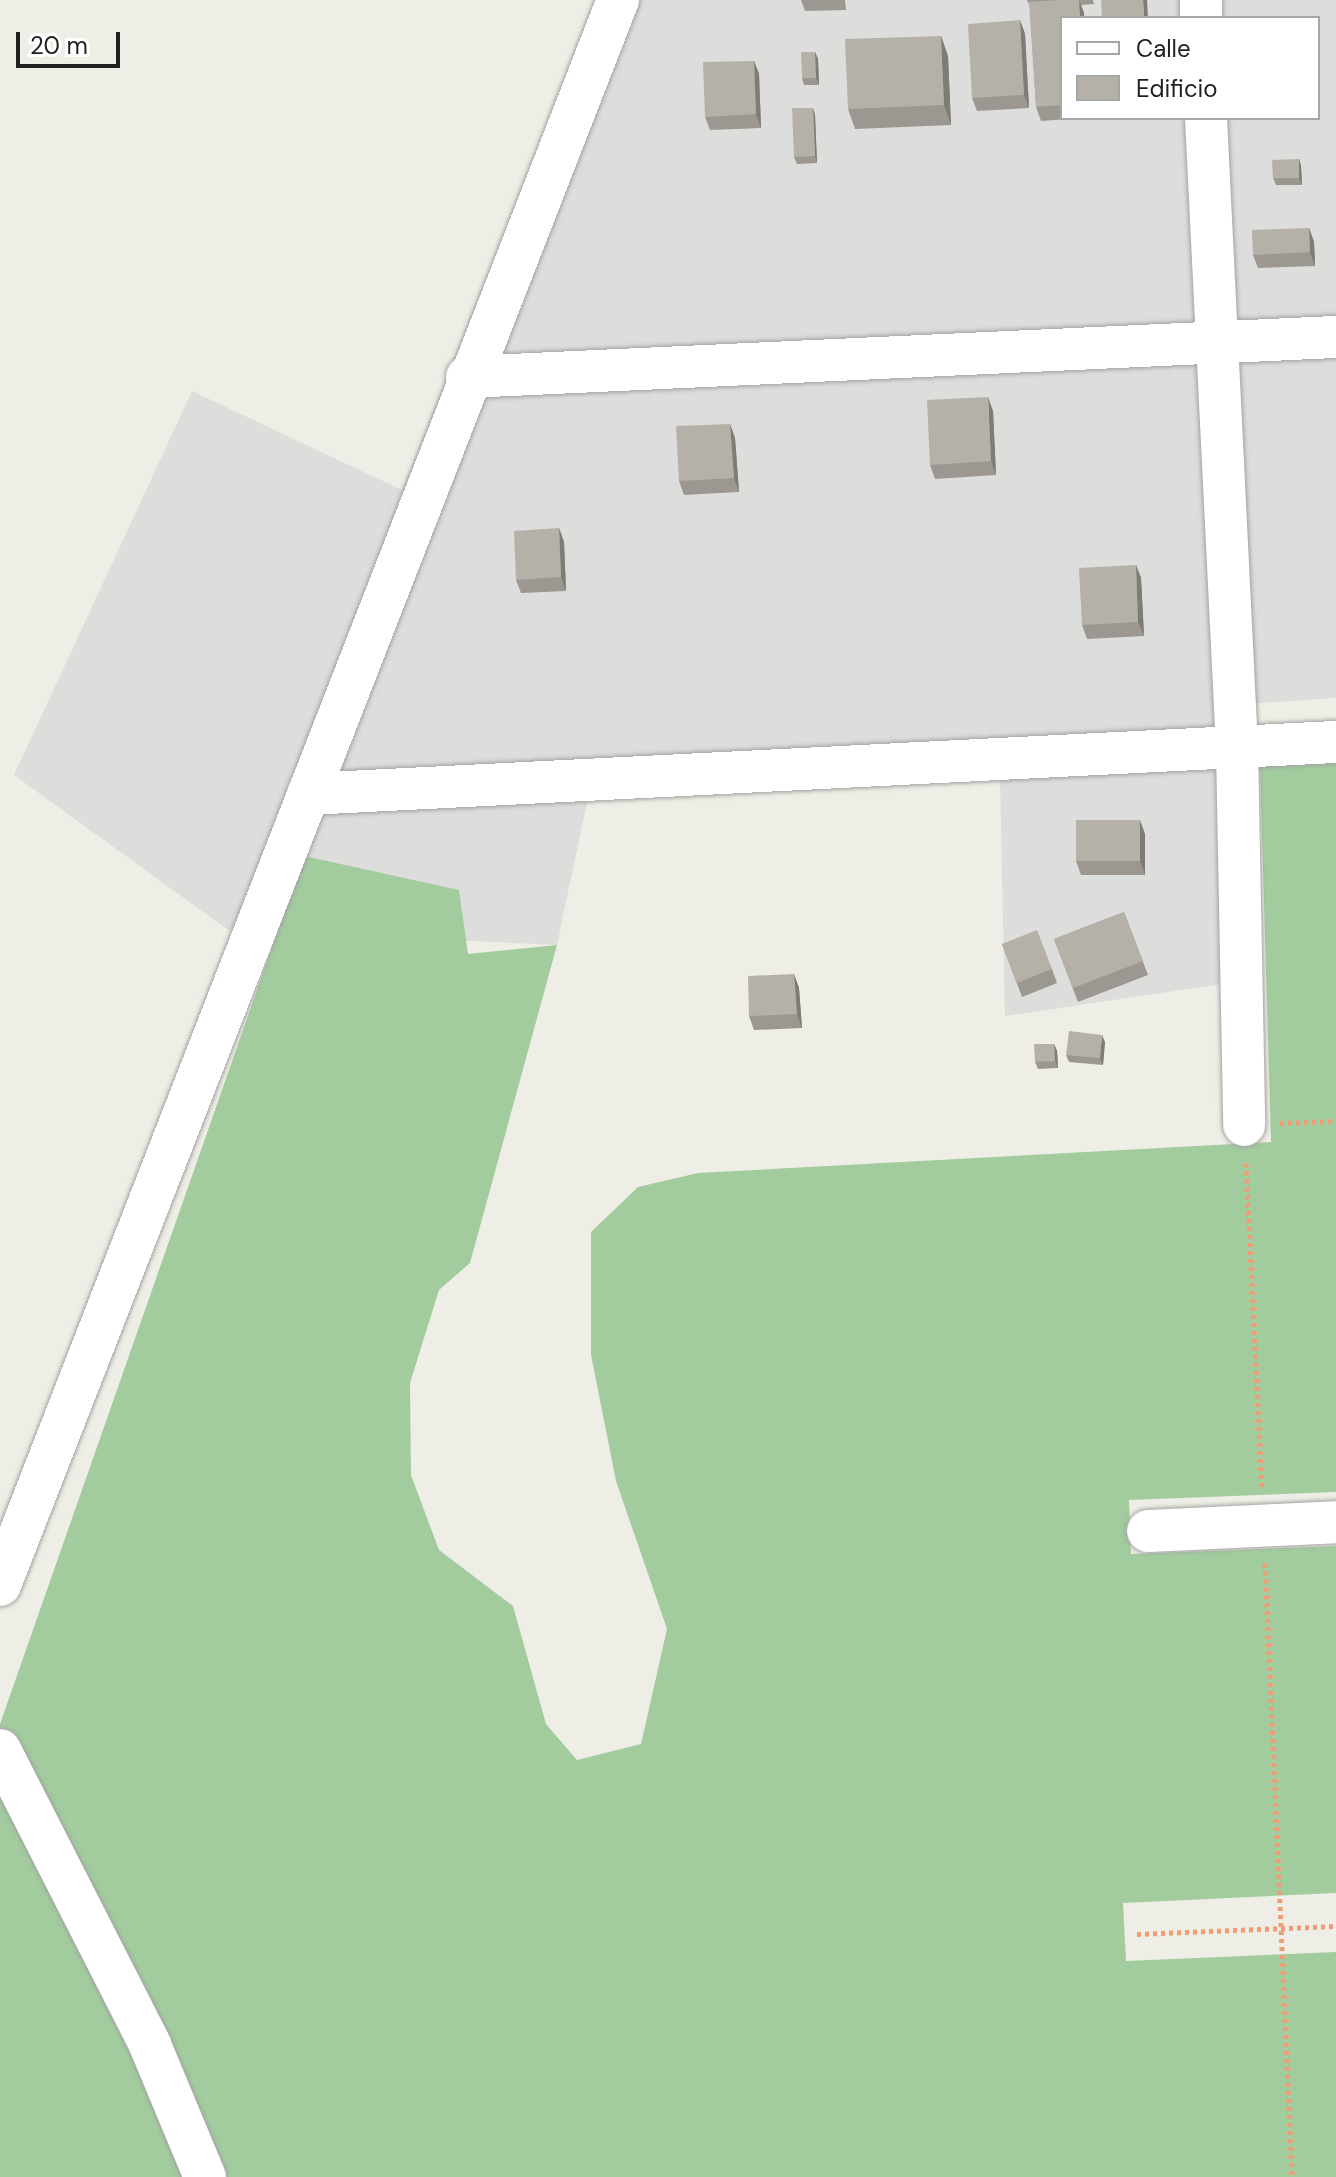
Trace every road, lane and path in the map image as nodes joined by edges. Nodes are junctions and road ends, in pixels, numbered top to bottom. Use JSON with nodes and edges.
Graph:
{"nodes":[{"id":1,"x":618,"y":0,"type":"edge"},
{"id":2,"x":1206,"y":120,"type":"edge"},
{"id":3,"x":1336,"y":337,"type":"edge"},
{"id":4,"x":1216,"y":345,"type":"junction"},
{"id":5,"x":467,"y":377,"type":"junction"},
{"id":6,"x":1336,"y":742,"type":"edge"},
{"id":7,"x":1237,"y":748,"type":"junction"},
{"id":8,"x":308,"y":794,"type":"junction"},
{"id":9,"x":1336,"y":1121,"type":"edge"},
{"id":10,"x":1244,"y":1125,"type":"junction"},
{"id":11,"x":1336,"y":1522,"type":"edge"},
{"id":12,"x":1264,"y":1525,"type":"junction"},
{"id":13,"x":1148,"y":1531,"type":"dead end"},
{"id":14,"x":0,"y":1585,"type":"edge"},
{"id":15,"x":0,"y":1750,"type":"edge"},
{"id":16,"x":1336,"y":1926,"type":"edge"},
{"id":17,"x":1283,"y":1929,"type":"junction"},
{"id":18,"x":1137,"y":1934,"type":"dead end"},
{"id":19,"x":205,"y":2177,"type":"edge"},
{"id":20,"x":1292,"y":2177,"type":"edge"}],
"edges":[{"from":1,"to":5,"type":"street"},
{"from":2,"to":4,"type":"street"},
{"from":3,"to":4,"type":"street"},
{"from":4,"to":5,"type":"street"},
{"from":4,"to":7,"type":"street"},
{"from":5,"to":8,"type":"street"},
{"from":6,"to":7,"type":"street"},
{"from":7,"to":8,"type":"street"},
{"from":7,"to":10,"type":"street"},
{"from":8,"to":14,"type":"street"},
{"from":9,"to":10,"type":"path"},
{"from":10,"to":12,"type":"path"},
{"from":11,"to":12,"type":"street"},
{"from":12,"to":13,"type":"street"},
{"from":12,"to":17,"type":"path"},
{"from":15,"to":19,"type":"street"},
{"from":16,"to":17,"type":"path"},
{"from":17,"to":18,"type":"path"},
{"from":17,"to":20,"type":"path"}]}
